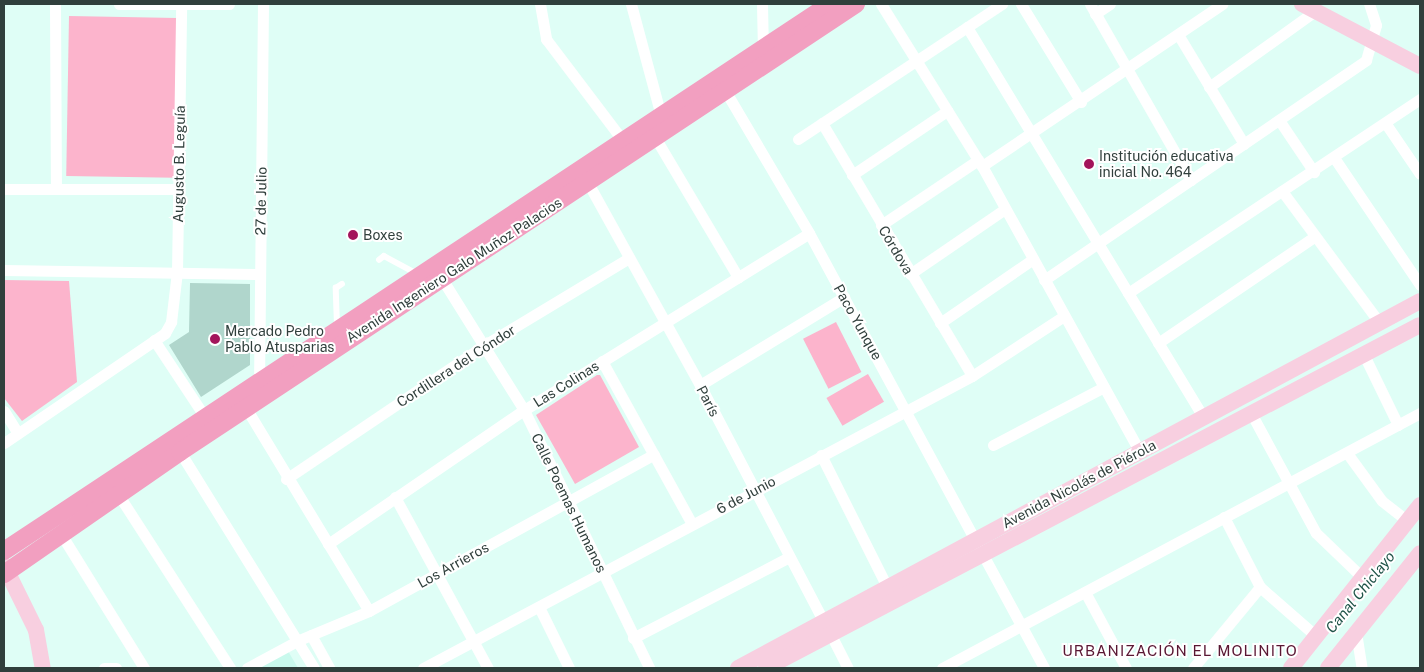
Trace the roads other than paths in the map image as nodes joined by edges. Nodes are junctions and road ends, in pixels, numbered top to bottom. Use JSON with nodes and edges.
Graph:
{"nodes":[{"id":1,"x":55,"y":4,"type":"edge"},
{"id":2,"x":119,"y":4,"type":"edge"},
{"id":3,"x":230,"y":4,"type":"edge"},
{"id":4,"x":263,"y":4,"type":"edge"},
{"id":5,"x":540,"y":4,"type":"edge"},
{"id":6,"x":631,"y":4,"type":"edge"},
{"id":7,"x":762,"y":4,"type":"edge"},
{"id":8,"x":830,"y":4,"type":"edge"},
{"id":9,"x":856,"y":4,"type":"edge"},
{"id":10,"x":881,"y":4,"type":"edge"},
{"id":11,"x":1002,"y":4,"type":"edge"},
{"id":12,"x":1021,"y":4,"type":"edge"},
{"id":13,"x":1110,"y":4,"type":"edge"},
{"id":14,"x":1222,"y":4,"type":"edge"},
{"id":15,"x":1369,"y":4,"type":"edge"},
{"id":16,"x":181,"y":5,"type":"edge"},
{"id":17,"x":1309,"y":7,"type":"edge"},
{"id":18,"x":1092,"y":9,"type":"edge"},
{"id":19,"x":967,"y":27,"type":"junction"},
{"id":20,"x":1179,"y":36,"type":"junction"},
{"id":21,"x":1374,"y":41,"type":"junction"},
{"id":22,"x":763,"y":50,"type":"junction"},
{"id":23,"x":917,"y":62,"type":"junction"},
{"id":24,"x":1420,"y":66,"type":"edge"},
{"id":25,"x":1128,"y":70,"type":"junction"},
{"id":26,"x":1210,"y":86,"type":"junction"},
{"id":27,"x":726,"y":92,"type":"junction"},
{"id":28,"x":1420,"y":99,"type":"edge"},
{"id":29,"x":1081,"y":102,"type":"junction"},
{"id":30,"x":948,"y":111,"type":"junction"},
{"id":31,"x":1280,"y":120,"type":"junction"},
{"id":32,"x":822,"y":123,"type":"junction"},
{"id":33,"x":1386,"y":124,"type":"junction"},
{"id":34,"x":662,"y":129,"type":"junction"},
{"id":35,"x":1034,"y":134,"type":"junction"},
{"id":36,"x":798,"y":139,"type":"dead end"},
{"id":37,"x":624,"y":142,"type":"junction"},
{"id":38,"x":1244,"y":144,"type":"junction"},
{"id":39,"x":1335,"y":159,"type":"junction"},
{"id":40,"x":980,"y":163,"type":"junction"},
{"id":41,"x":1314,"y":172,"type":"junction"},
{"id":42,"x":1420,"y":174,"type":"edge"},
{"id":43,"x":852,"y":175,"type":"junction"},
{"id":44,"x":1191,"y":180,"type":"junction"},
{"id":45,"x":588,"y":183,"type":"junction"},
{"id":46,"x":4,"y":189,"type":"edge"},
{"id":47,"x":56,"y":189,"type":"junction"},
{"id":48,"x":178,"y":190,"type":"junction"},
{"id":49,"x":1282,"y":191,"type":"junction"},
{"id":50,"x":1005,"y":208,"type":"junction"},
{"id":51,"x":881,"y":225,"type":"junction"},
{"id":52,"x":809,"y":233,"type":"junction"},
{"id":53,"x":1314,"y":237,"type":"junction"},
{"id":54,"x":1098,"y":244,"type":"junction"},
{"id":55,"x":629,"y":258,"type":"junction"},
{"id":56,"x":1033,"y":259,"type":"junction"},
{"id":57,"x":379,"y":260,"type":"dead end"},
{"id":58,"x":4,"y":270,"type":"edge"},
{"id":59,"x":177,"y":272,"type":"junction"},
{"id":60,"x":432,"y":273,"type":"junction"},
{"id":61,"x":260,"y":274,"type":"junction"},
{"id":62,"x":910,"y":274,"type":"junction"},
{"id":63,"x":738,"y":277,"type":"junction"},
{"id":64,"x":1044,"y":280,"type":"junction"},
{"id":65,"x":342,"y":284,"type":"dead end"},
{"id":66,"x":1420,"y":285,"type":"edge"},
{"id":67,"x":1128,"y":293,"type":"junction"},
{"id":68,"x":844,"y":296,"type":"junction"},
{"id":69,"x":1420,"y":300,"type":"edge"},
{"id":70,"x":1064,"y":316,"type":"junction"},
{"id":71,"x":666,"y":322,"type":"junction"},
{"id":72,"x":1379,"y":322,"type":"junction"},
{"id":73,"x":940,"y":323,"type":"junction"},
{"id":74,"x":1420,"y":325,"type":"edge"},
{"id":75,"x":337,"y":330,"type":"junction"},
{"id":76,"x":154,"y":340,"type":"junction"},
{"id":77,"x":1158,"y":343,"type":"junction"},
{"id":78,"x":483,"y":346,"type":"junction"},
{"id":79,"x":1363,"y":353,"type":"junction"},
{"id":80,"x":602,"y":361,"type":"junction"},
{"id":81,"x":972,"y":376,"type":"junction"},
{"id":82,"x":700,"y":385,"type":"junction"},
{"id":83,"x":1104,"y":387,"type":"junction"},
{"id":84,"x":260,"y":389,"type":"junction"},
{"id":85,"x":246,"y":408,"type":"junction"},
{"id":86,"x":524,"y":410,"type":"junction"},
{"id":87,"x":907,"y":410,"type":"junction"},
{"id":88,"x":4,"y":411,"type":"edge"},
{"id":89,"x":1251,"y":413,"type":"junction"},
{"id":90,"x":1420,"y":413,"type":"edge"},
{"id":91,"x":205,"y":417,"type":"junction"},
{"id":92,"x":1204,"y":418,"type":"junction"},
{"id":93,"x":1398,"y":425,"type":"junction"},
{"id":94,"x":18,"y":433,"type":"junction"},
{"id":95,"x":4,"y":443,"type":"edge"},
{"id":96,"x":993,"y":445,"type":"dead end"},
{"id":97,"x":180,"y":452,"type":"junction"},
{"id":98,"x":1140,"y":452,"type":"junction"},
{"id":99,"x":1347,"y":452,"type":"junction"},
{"id":100,"x":654,"y":454,"type":"junction"},
{"id":101,"x":821,"y":455,"type":"junction"},
{"id":102,"x":286,"y":479,"type":"junction"},
{"id":103,"x":1291,"y":483,"type":"junction"},
{"id":104,"x":755,"y":490,"type":"junction"},
{"id":105,"x":118,"y":494,"type":"junction"},
{"id":106,"x":395,"y":496,"type":"junction"},
{"id":107,"x":570,"y":501,"type":"junction"},
{"id":108,"x":1420,"y":505,"type":"edge"},
{"id":109,"x":1224,"y":517,"type":"junction"},
{"id":110,"x":1408,"y":521,"type":"junction"},
{"id":111,"x":692,"y":524,"type":"junction"},
{"id":112,"x":61,"y":534,"type":"junction"},
{"id":113,"x":328,"y":544,"type":"junction"},
{"id":114,"x":977,"y":548,"type":"junction"},
{"id":115,"x":4,"y":551,"type":"edge"},
{"id":116,"x":1420,"y":553,"type":"edge"},
{"id":117,"x":789,"y":557,"type":"junction"},
{"id":118,"x":5,"y":570,"type":"edge"},
{"id":119,"x":602,"y":573,"type":"junction"},
{"id":120,"x":437,"y":574,"type":"junction"},
{"id":121,"x":1363,"y":578,"type":"junction"},
{"id":122,"x":887,"y":587,"type":"junction"},
{"id":123,"x":1260,"y":587,"type":"junction"},
{"id":124,"x":1085,"y":592,"type":"junction"},
{"id":125,"x":538,"y":607,"type":"junction"},
{"id":126,"x":369,"y":611,"type":"junction"},
{"id":127,"x":1024,"y":625,"type":"junction"},
{"id":128,"x":827,"y":628,"type":"junction"},
{"id":129,"x":1356,"y":632,"type":"junction"},
{"id":130,"x":311,"y":635,"type":"junction"},
{"id":131,"x":1316,"y":636,"type":"junction"},
{"id":132,"x":633,"y":638,"type":"junction"},
{"id":133,"x":299,"y":640,"type":"junction"},
{"id":134,"x":474,"y":642,"type":"junction"},
{"id":135,"x":43,"y":668,"type":"edge"},
{"id":136,"x":104,"y":668,"type":"edge"},
{"id":137,"x":116,"y":668,"type":"edge"},
{"id":138,"x":144,"y":668,"type":"edge"},
{"id":139,"x":230,"y":668,"type":"edge"},
{"id":140,"x":248,"y":668,"type":"edge"},
{"id":141,"x":314,"y":668,"type":"edge"},
{"id":142,"x":329,"y":668,"type":"edge"},
{"id":143,"x":423,"y":668,"type":"edge"},
{"id":144,"x":488,"y":668,"type":"edge"},
{"id":145,"x":569,"y":668,"type":"edge"},
{"id":146,"x":650,"y":668,"type":"edge"},
{"id":147,"x":738,"y":668,"type":"edge"},
{"id":148,"x":768,"y":668,"type":"edge"},
{"id":149,"x":848,"y":668,"type":"edge"},
{"id":150,"x":942,"y":668,"type":"edge"},
{"id":151,"x":1044,"y":668,"type":"edge"},
{"id":152,"x":1126,"y":668,"type":"edge"},
{"id":153,"x":1193,"y":668,"type":"edge"},
{"id":154,"x":1291,"y":668,"type":"edge"},
{"id":155,"x":1328,"y":668,"type":"edge"},
{"id":156,"x":1362,"y":668,"type":"edge"}],
"edges":[{"from":1,"to":47,"type":"street"},
{"from":2,"to":16,"type":"street"},
{"from":3,"to":16,"type":"street"},
{"from":4,"to":61,"type":"street","name":"27 de Julio"},
{"from":5,"to":37,"type":"street"},
{"from":6,"to":34,"type":"street"},
{"from":7,"to":22,"type":"street"},
{"from":8,"to":22,"type":"main road","name":"Avenida Ingeniero Galo Muñoz Palacios"},
{"from":9,"to":27,"type":"main road","name":"Avenida Ingeniero Galo Muñoz Palacios"},
{"from":10,"to":23,"type":"street"},
{"from":11,"to":19,"type":"street"},
{"from":12,"to":29,"type":"street"},
{"from":13,"to":18,"type":"street"},
{"from":14,"to":20,"type":"street"},
{"from":15,"to":21,"type":"street"},
{"from":16,"to":48,"type":"street","name":"Augusto B. Leguía"},
{"from":17,"to":21,"type":"street"},
{"from":17,"to":26,"type":"street"},
{"from":18,"to":25,"type":"street"},
{"from":19,"to":23,"type":"street"},
{"from":19,"to":35,"type":"street"},
{"from":20,"to":25,"type":"street"},
{"from":20,"to":26,"type":"street"},
{"from":21,"to":24,"type":"street"},
{"from":21,"to":31,"type":"street"},
{"from":22,"to":34,"type":"main road","name":"Avenida Ingeniero Galo Muñoz Palacios"},
{"from":23,"to":30,"type":"street"},
{"from":23,"to":32,"type":"street"},
{"from":25,"to":29,"type":"street"},
{"from":25,"to":44,"type":"street"},
{"from":26,"to":38,"type":"street"},
{"from":27,"to":34,"type":"main road","name":"Avenida Ingeniero Galo Muñoz Palacios"},
{"from":27,"to":52,"type":"street","name":"Paco Yunque"},
{"from":28,"to":33,"type":"street"},
{"from":29,"to":35,"type":"street"},
{"from":30,"to":40,"type":"street"},
{"from":30,"to":43,"type":"street"},
{"from":31,"to":38,"type":"street"},
{"from":31,"to":41,"type":"street"},
{"from":32,"to":36,"type":"street"},
{"from":32,"to":43,"type":"street","name":"Córdova"},
{"from":33,"to":39,"type":"street"},
{"from":33,"to":42,"type":"street"},
{"from":34,"to":37,"type":"main road","name":"Avenida Ingeniero Galo Muñoz Palacios"},
{"from":34,"to":45,"type":"main road","name":"Avenida Ingeniero Galo Muñoz Palacios"},
{"from":34,"to":63,"type":"street"},
{"from":35,"to":40,"type":"street"},
{"from":35,"to":54,"type":"street"},
{"from":37,"to":60,"type":"main road","name":"Avenida Ingeniero Galo Muñoz Palacios"},
{"from":38,"to":44,"type":"street"},
{"from":39,"to":41,"type":"street"},
{"from":39,"to":66,"type":"street"},
{"from":40,"to":50,"type":"street"},
{"from":40,"to":51,"type":"street"},
{"from":41,"to":49,"type":"street"},
{"from":43,"to":51,"type":"street","name":"Córdova"},
{"from":44,"to":54,"type":"street"},
{"from":45,"to":55,"type":"street","name":"París"},
{"from":45,"to":60,"type":"main road","name":"Avenida Ingeniero Galo Muñoz Palacios"},
{"from":46,"to":47,"type":"street"},
{"from":47,"to":48,"type":"street"},
{"from":48,"to":59,"type":"street","name":"Augusto B. Leguía"},
{"from":49,"to":53,"type":"street"},
{"from":49,"to":67,"type":"street"},
{"from":50,"to":56,"type":"street"},
{"from":50,"to":62,"type":"street"},
{"from":51,"to":62,"type":"street","name":"Córdova"},
{"from":52,"to":63,"type":"street","name":"Las Colinas"},
{"from":52,"to":68,"type":"street","name":"Paco Yunque"},
{"from":53,"to":72,"type":"street"},
{"from":53,"to":77,"type":"street"},
{"from":54,"to":64,"type":"street"},
{"from":54,"to":67,"type":"street"},
{"from":55,"to":71,"type":"street","name":"París"},
{"from":55,"to":78,"type":"street","name":"Cordillera del Cóndor"},
{"from":56,"to":64,"type":"street"},
{"from":56,"to":73,"type":"street"},
{"from":57,"to":60,"type":"lane"},
{"from":58,"to":59,"type":"street"},
{"from":59,"to":61,"type":"street"},
{"from":59,"to":76,"type":"street","name":"Augusto B. Leguía"},
{"from":60,"to":75,"type":"main road","name":"Avenida Ingeniero Galo Muñoz Palacios"},
{"from":60,"to":78,"type":"street","name":"Calle Poemas Humanos"},
{"from":60,"to":84,"type":"main road","name":"Avenida Ingeniero Galo Muñoz Palacios"},
{"from":61,"to":84,"type":"street","name":"27 de Julio"},
{"from":62,"to":73,"type":"street","name":"Córdova"},
{"from":63,"to":71,"type":"street","name":"Las Colinas"},
{"from":64,"to":70,"type":"street"},
{"from":65,"to":75,"type":"lane"},
{"from":67,"to":77,"type":"street"},
{"from":68,"to":82,"type":"street"},
{"from":68,"to":87,"type":"street","name":"Paco Yunque"},
{"from":69,"to":72,"type":"street","name":"Avenida Nicolás de Piérola"},
{"from":70,"to":81,"type":"street","name":"6 de Junio"},
{"from":70,"to":83,"type":"street"},
{"from":71,"to":80,"type":"street","name":"Las Colinas"},
{"from":71,"to":82,"type":"street","name":"París"},
{"from":72,"to":92,"type":"street","name":"Avenida Nicolás de Piérola"},
{"from":73,"to":81,"type":"street","name":"Córdova"},
{"from":74,"to":79,"type":"street","name":"Avenida Nicolás de Piérola"},
{"from":75,"to":84,"type":"main road","name":"Avenida Ingeniero Galo Muñoz Palacios"},
{"from":76,"to":91,"type":"street"},
{"from":76,"to":94,"type":"street"},
{"from":77,"to":92,"type":"street"},
{"from":78,"to":86,"type":"street","name":"Calle Poemas Humanos"},
{"from":78,"to":102,"type":"street","name":"Cordillera del Cóndor"},
{"from":79,"to":89,"type":"street","name":"Avenida Nicolás de Piérola"},
{"from":79,"to":93,"type":"street"},
{"from":80,"to":86,"type":"street","name":"Las Colinas"},
{"from":80,"to":100,"type":"street"},
{"from":81,"to":87,"type":"street","name":"6 de Junio"},
{"from":82,"to":104,"type":"street","name":"París"},
{"from":83,"to":96,"type":"street"},
{"from":83,"to":98,"type":"street"},
{"from":84,"to":85,"type":"main road","name":"Avenida Ingeniero Galo Muñoz Palacios"},
{"from":84,"to":91,"type":"main road","name":"Avenida Ingeniero Galo Muñoz Palacios"},
{"from":85,"to":97,"type":"main road","name":"Avenida Ingeniero Galo Muñoz Palacios"},
{"from":85,"to":102,"type":"street"},
{"from":86,"to":106,"type":"street","name":"Las Colinas"},
{"from":86,"to":107,"type":"street","name":"Calle Poemas Humanos"},
{"from":87,"to":101,"type":"street","name":"6 de Junio"},
{"from":87,"to":114,"type":"street","name":"Paco Yunque"},
{"from":88,"to":94,"type":"street"},
{"from":89,"to":103,"type":"street"},
{"from":89,"to":114,"type":"street","name":"Avenida Nicolás de Piérola"},
{"from":90,"to":93,"type":"street"},
{"from":91,"to":115,"type":"main road","name":"Avenida Ingeniero Galo Muñoz Palacios"},
{"from":92,"to":98,"type":"street","name":"Avenida Nicolás de Piérola"},
{"from":93,"to":99,"type":"street"},
{"from":94,"to":95,"type":"street"},
{"from":97,"to":105,"type":"main road","name":"Avenida Ingeniero Galo Muñoz Palacios"},
{"from":97,"to":133,"type":"street"},
{"from":98,"to":114,"type":"street","name":"Avenida Nicolás de Piérola"},
{"from":99,"to":103,"type":"street"},
{"from":99,"to":110,"type":"street"},
{"from":100,"to":107,"type":"street","name":"Los Arrieros"},
{"from":100,"to":111,"type":"street"},
{"from":101,"to":104,"type":"street","name":"6 de Junio"},
{"from":101,"to":122,"type":"street"},
{"from":102,"to":113,"type":"street"},
{"from":103,"to":109,"type":"street"},
{"from":103,"to":121,"type":"street"},
{"from":104,"to":111,"type":"street","name":"6 de Junio"},
{"from":104,"to":117,"type":"street","name":"París"},
{"from":105,"to":112,"type":"main road","name":"Avenida Ingeniero Galo Muñoz Palacios"},
{"from":105,"to":139,"type":"street"},
{"from":106,"to":113,"type":"street","name":"Las Colinas"},
{"from":106,"to":120,"type":"street"},
{"from":107,"to":119,"type":"street","name":"Calle Poemas Humanos"},
{"from":107,"to":120,"type":"street","name":"Los Arrieros"},
{"from":108,"to":110,"type":"street"},
{"from":109,"to":123,"type":"street"},
{"from":109,"to":124,"type":"street"},
{"from":110,"to":121,"type":"street"},
{"from":111,"to":119,"type":"street","name":"6 de Junio"},
{"from":112,"to":118,"type":"main road","name":"Avenida Ingeniero Galo Muñoz Palacios"},
{"from":112,"to":138,"type":"street"},
{"from":113,"to":126,"type":"street"},
{"from":114,"to":122,"type":"street","name":"Avenida Nicolás de Piérola"},
{"from":114,"to":127,"type":"street","name":"Paco Yunque"},
{"from":114,"to":128,"type":"street","name":"Avenida Nicolás de Piérola"},
{"from":116,"to":129,"type":"street"},
{"from":117,"to":128,"type":"street","name":"París"},
{"from":117,"to":132,"type":"street"},
{"from":118,"to":135,"type":"street"},
{"from":119,"to":125,"type":"street","name":"6 de Junio"},
{"from":119,"to":132,"type":"street","name":"Calle Poemas Humanos"},
{"from":120,"to":126,"type":"street","name":"Los Arrieros"},
{"from":120,"to":134,"type":"street"},
{"from":121,"to":131,"type":"street"},
{"from":122,"to":128,"type":"street","name":"Avenida Nicolás de Piérola"},
{"from":123,"to":131,"type":"street"},
{"from":123,"to":153,"type":"street"},
{"from":124,"to":127,"type":"street"},
{"from":124,"to":152,"type":"street"},
{"from":125,"to":134,"type":"street","name":"6 de Junio"},
{"from":125,"to":145,"type":"street"},
{"from":126,"to":130,"type":"street","name":"Los Arrieros"},
{"from":127,"to":150,"type":"street"},
{"from":127,"to":151,"type":"street","name":"Paco Yunque"},
{"from":128,"to":147,"type":"street","name":"Avenida Nicolás de Piérola"},
{"from":128,"to":148,"type":"street","name":"Avenida Nicolás de Piérola"},
{"from":128,"to":149,"type":"street","name":"París"},
{"from":129,"to":155,"type":"street"},
{"from":129,"to":156,"type":"street"},
{"from":130,"to":133,"type":"street","name":"Los Arrieros"},
{"from":130,"to":142,"type":"street"},
{"from":131,"to":154,"type":"street"},
{"from":132,"to":146,"type":"street","name":"Calle Poemas Humanos"},
{"from":133,"to":140,"type":"street","name":"Los Arrieros"},
{"from":133,"to":141,"type":"street"},
{"from":134,"to":143,"type":"street","name":"6 de Junio"},
{"from":134,"to":144,"type":"street"},
{"from":136,"to":137,"type":"street"}]}
